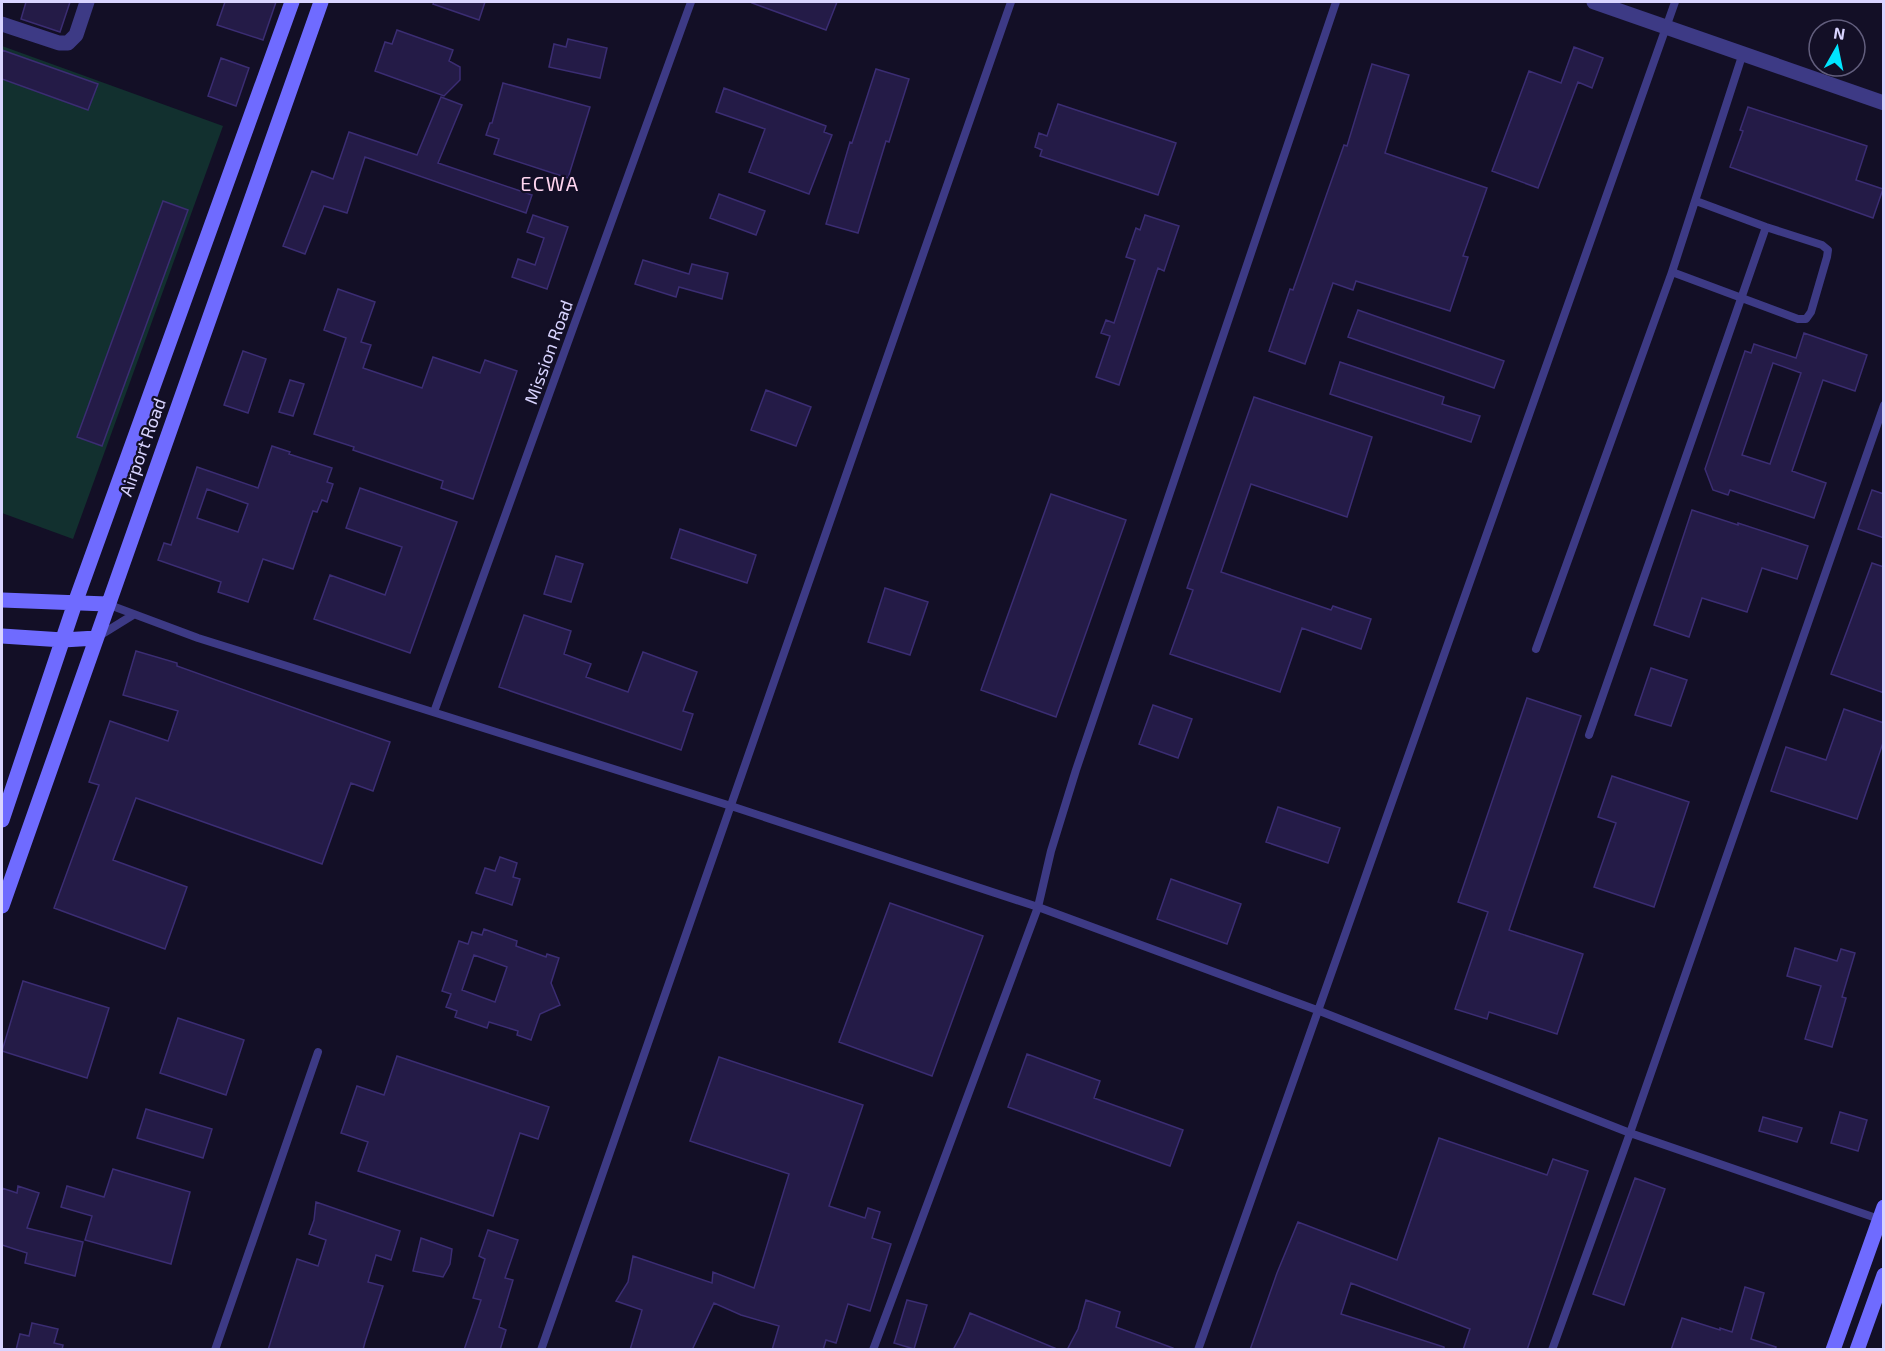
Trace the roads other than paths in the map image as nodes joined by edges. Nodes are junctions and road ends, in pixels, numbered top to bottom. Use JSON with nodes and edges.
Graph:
{"nodes":[{"id":1,"x":87,"y":2,"type":"edge"},
{"id":2,"x":292,"y":2,"type":"edge"},
{"id":3,"x":321,"y":2,"type":"edge"},
{"id":4,"x":691,"y":2,"type":"edge"},
{"id":5,"x":1011,"y":2,"type":"edge"},
{"id":6,"x":1336,"y":2,"type":"edge"},
{"id":7,"x":1594,"y":2,"type":"edge"},
{"id":8,"x":1675,"y":2,"type":"edge"},
{"id":9,"x":2,"y":24,"type":"edge"},
{"id":10,"x":1666,"y":26,"type":"junction"},
{"id":11,"x":1743,"y":53,"type":"junction"},
{"id":12,"x":1884,"y":103,"type":"edge"},
{"id":13,"x":1695,"y":201,"type":"junction"},
{"id":14,"x":1766,"y":227,"type":"junction"},
{"id":15,"x":1672,"y":272,"type":"junction"},
{"id":16,"x":1742,"y":297,"type":"junction"},
{"id":17,"x":1884,"y":405,"type":"edge"},
{"id":18,"x":2,"y":600,"type":"edge"},
{"id":19,"x":75,"y":603,"type":"junction"},
{"id":20,"x":107,"y":604,"type":"junction"},
{"id":21,"x":133,"y":615,"type":"junction"},
{"id":22,"x":2,"y":636,"type":"edge"},
{"id":23,"x":96,"y":638,"type":"junction"},
{"id":24,"x":63,"y":640,"type":"junction"},
{"id":25,"x":1536,"y":649,"type":"dead end"},
{"id":26,"x":434,"y":712,"type":"junction"},
{"id":27,"x":1589,"y":735,"type":"dead end"},
{"id":28,"x":731,"y":806,"type":"junction"},
{"id":29,"x":2,"y":820,"type":"edge"},
{"id":30,"x":2,"y":906,"type":"edge"},
{"id":31,"x":1038,"y":907,"type":"junction"},
{"id":32,"x":1317,"y":1010,"type":"junction"},
{"id":33,"x":318,"y":1052,"type":"dead end"},
{"id":34,"x":1630,"y":1133,"type":"junction"},
{"id":35,"x":1881,"y":1213,"type":"edge"},
{"id":36,"x":1877,"y":1247,"type":"edge"},
{"id":37,"x":1884,"y":1275,"type":"edge"},
{"id":38,"x":215,"y":1350,"type":"edge"},
{"id":39,"x":541,"y":1350,"type":"edge"},
{"id":40,"x":873,"y":1350,"type":"edge"},
{"id":41,"x":1198,"y":1350,"type":"edge"},
{"id":42,"x":1552,"y":1350,"type":"edge"},
{"id":43,"x":1833,"y":1350,"type":"edge"},
{"id":44,"x":1857,"y":1350,"type":"edge"}],
"edges":[{"from":1,"to":9,"type":"street"},
{"from":2,"to":19,"type":"main road","name":"Airport Road"},
{"from":3,"to":20,"type":"main road","name":"Airport Road"},
{"from":4,"to":26,"type":"lane","name":"Mission Road"},
{"from":5,"to":28,"type":"lane"},
{"from":6,"to":31,"type":"lane"},
{"from":7,"to":10,"type":"street"},
{"from":8,"to":10,"type":"lane"},
{"from":10,"to":11,"type":"street"},
{"from":10,"to":32,"type":"lane"},
{"from":11,"to":12,"type":"street"},
{"from":11,"to":13,"type":"lane"},
{"from":13,"to":14,"type":"lane"},
{"from":13,"to":15,"type":"lane"},
{"from":14,"to":16,"type":"lane"},
{"from":14,"to":16,"type":"lane"},
{"from":15,"to":16,"type":"lane"},
{"from":15,"to":25,"type":"lane"},
{"from":16,"to":27,"type":"lane"},
{"from":17,"to":34,"type":"lane"},
{"from":18,"to":19,"type":"main road"},
{"from":19,"to":20,"type":"main road"},
{"from":19,"to":24,"type":"main road","name":"Airport Road"},
{"from":20,"to":21,"type":"lane"},
{"from":20,"to":23,"type":"main road","name":"Airport Road"},
{"from":21,"to":23,"type":"lane"},
{"from":21,"to":26,"type":"lane"},
{"from":22,"to":24,"type":"main road"},
{"from":23,"to":24,"type":"main road"},
{"from":23,"to":30,"type":"main road","name":"Airport Road"},
{"from":24,"to":29,"type":"main road","name":"Airport Road"},
{"from":26,"to":28,"type":"lane"},
{"from":28,"to":31,"type":"lane"},
{"from":28,"to":39,"type":"lane"},
{"from":31,"to":32,"type":"lane"},
{"from":31,"to":40,"type":"lane"},
{"from":32,"to":34,"type":"lane"},
{"from":32,"to":41,"type":"lane"},
{"from":33,"to":38,"type":"lane"},
{"from":34,"to":35,"type":"lane"},
{"from":34,"to":42,"type":"lane"},
{"from":35,"to":36,"type":"main road"},
{"from":36,"to":43,"type":"main road"},
{"from":37,"to":44,"type":"main road"}]}
